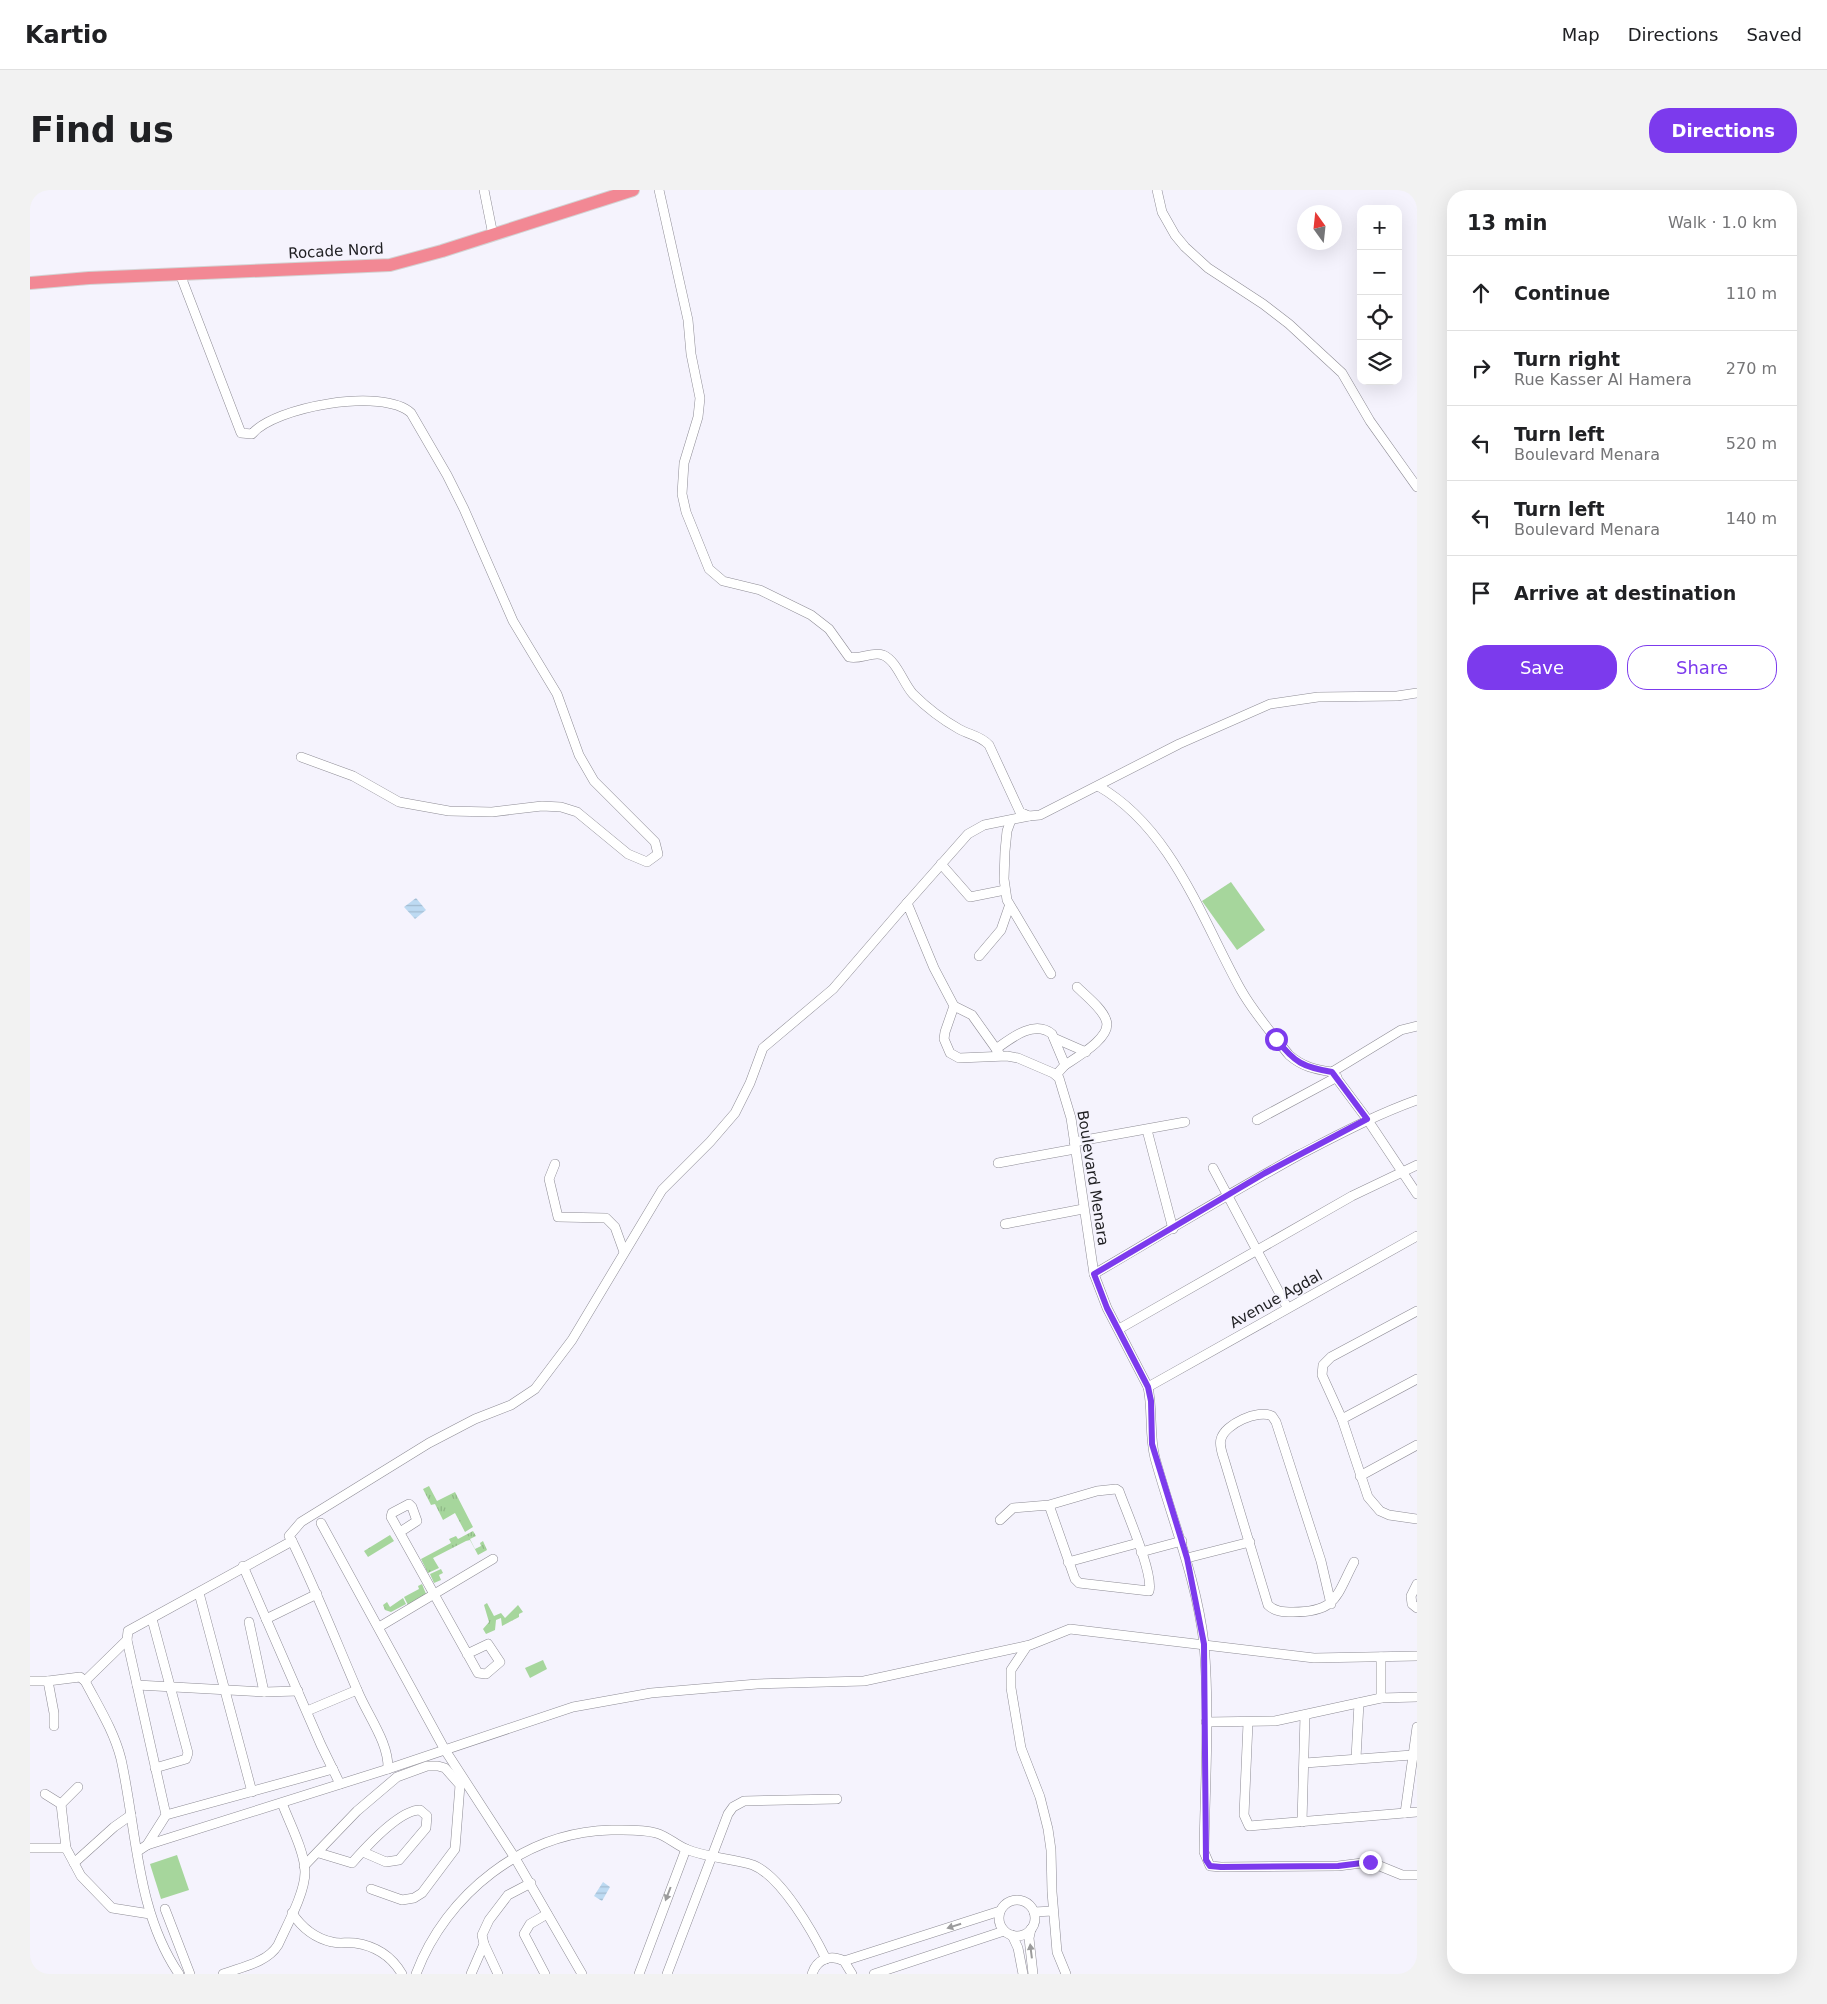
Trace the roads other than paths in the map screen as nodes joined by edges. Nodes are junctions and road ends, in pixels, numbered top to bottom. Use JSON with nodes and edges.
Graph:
{"nodes":[{"id":1,"x":484,"y":190,"type":"edge"},
{"id":2,"x":633,"y":190,"type":"edge"},
{"id":3,"x":659,"y":190,"type":"edge"},
{"id":4,"x":1157,"y":190,"type":"edge"},
{"id":5,"x":493,"y":235,"type":"junction"},
{"id":6,"x":180,"y":274,"type":"junction"},
{"id":7,"x":30,"y":283,"type":"edge"},
{"id":8,"x":1417,"y":487,"type":"edge"},
{"id":9,"x":1417,"y":693,"type":"edge"},
{"id":10,"x":301,"y":757,"type":"dead end"},
{"id":11,"x":1098,"y":786,"type":"junction"},
{"id":12,"x":1029,"y":816,"type":"junction"},
{"id":13,"x":1011,"y":820,"type":"junction"},
{"id":14,"x":941,"y":864,"type":"junction"},
{"id":15,"x":1005,"y":890,"type":"junction"},
{"id":16,"x":907,"y":902,"type":"junction"},
{"id":17,"x":1009,"y":906,"type":"junction"},
{"id":18,"x":978,"y":956,"type":"dead end"},
{"id":19,"x":1051,"y":974,"type":"dead end"},
{"id":20,"x":1077,"y":986,"type":"dead end"},
{"id":21,"x":954,"y":1006,"type":"junction"},
{"id":22,"x":1417,"y":1026,"type":"edge"},
{"id":23,"x":1054,"y":1038,"type":"junction"},
{"id":24,"x":1086,"y":1052,"type":"junction"},
{"id":25,"x":998,"y":1053,"type":"junction"},
{"id":26,"x":1065,"y":1065,"type":"junction"},
{"id":27,"x":1334,"y":1075,"type":"junction"},
{"id":28,"x":1056,"y":1076,"type":"junction"},
{"id":29,"x":1417,"y":1100,"type":"edge"},
{"id":30,"x":1367,"y":1119,"type":"junction"},
{"id":31,"x":1257,"y":1120,"type":"dead end"},
{"id":32,"x":1185,"y":1122,"type":"dead end"},
{"id":33,"x":1147,"y":1130,"type":"junction"},
{"id":34,"x":1075,"y":1146,"type":"junction"},
{"id":35,"x":998,"y":1163,"type":"dead end"},
{"id":36,"x":555,"y":1164,"type":"dead end"},
{"id":37,"x":1417,"y":1165,"type":"edge"},
{"id":38,"x":1213,"y":1168,"type":"dead end"},
{"id":39,"x":1401,"y":1170,"type":"junction"},
{"id":40,"x":1417,"y":1194,"type":"edge"},
{"id":41,"x":1228,"y":1196,"type":"junction"},
{"id":42,"x":1083,"y":1209,"type":"junction"},
{"id":43,"x":1005,"y":1224,"type":"dead end"},
{"id":44,"x":1172,"y":1228,"type":"junction"},
{"id":45,"x":1417,"y":1236,"type":"edge"},
{"id":46,"x":1256,"y":1249,"type":"junction"},
{"id":47,"x":624,"y":1252,"type":"junction"},
{"id":48,"x":1094,"y":1274,"type":"junction"},
{"id":49,"x":1287,"y":1307,"type":"junction"},
{"id":50,"x":1417,"y":1311,"type":"edge"},
{"id":51,"x":1119,"y":1329,"type":"junction"},
{"id":52,"x":1417,"y":1379,"type":"edge"},
{"id":53,"x":1148,"y":1387,"type":"junction"},
{"id":54,"x":1342,"y":1419,"type":"junction"},
{"id":55,"x":1417,"y":1445,"type":"edge"},
{"id":56,"x":1360,"y":1476,"type":"junction"},
{"id":57,"x":1049,"y":1505,"type":"junction"},
{"id":58,"x":1414,"y":1517,"type":"edge"},
{"id":59,"x":1000,"y":1520,"type":"dead end"},
{"id":60,"x":321,"y":1523,"type":"dead end"},
{"id":61,"x":400,"y":1532,"type":"dead end"},
{"id":62,"x":292,"y":1541,"type":"junction"},
{"id":63,"x":1182,"y":1541,"type":"junction"},
{"id":64,"x":1250,"y":1542,"type":"junction"},
{"id":65,"x":1138,"y":1543,"type":"junction"},
{"id":66,"x":1141,"y":1552,"type":"junction"},
{"id":67,"x":1187,"y":1558,"type":"junction"},
{"id":68,"x":493,"y":1559,"type":"dead end"},
{"id":69,"x":1068,"y":1562,"type":"junction"},
{"id":70,"x":1354,"y":1562,"type":"dead end"},
{"id":71,"x":243,"y":1566,"type":"junction"},
{"id":72,"x":1417,"y":1584,"type":"edge"},
{"id":73,"x":199,"y":1594,"type":"junction"},
{"id":74,"x":317,"y":1594,"type":"junction"},
{"id":75,"x":434,"y":1595,"type":"junction"},
{"id":76,"x":1331,"y":1604,"type":"junction"},
{"id":77,"x":1417,"y":1608,"type":"edge"},
{"id":78,"x":152,"y":1619,"type":"junction"},
{"id":79,"x":266,"y":1619,"type":"junction"},
{"id":80,"x":249,"y":1622,"type":"dead end"},
{"id":81,"x":379,"y":1627,"type":"junction"},
{"id":82,"x":127,"y":1640,"type":"junction"},
{"id":83,"x":1204,"y":1644,"type":"junction"},
{"id":84,"x":1027,"y":1646,"type":"junction"},
{"id":85,"x":467,"y":1654,"type":"dead end"},
{"id":86,"x":1417,"y":1656,"type":"edge"},
{"id":87,"x":1381,"y":1657,"type":"junction"},
{"id":88,"x":30,"y":1681,"type":"edge"},
{"id":89,"x":48,"y":1681,"type":"junction"},
{"id":90,"x":85,"y":1681,"type":"junction"},
{"id":91,"x":137,"y":1685,"type":"junction"},
{"id":92,"x":169,"y":1686,"type":"junction"},
{"id":93,"x":224,"y":1690,"type":"junction"},
{"id":94,"x":357,"y":1690,"type":"junction"},
{"id":95,"x":298,"y":1691,"type":"junction"},
{"id":96,"x":264,"y":1692,"type":"junction"},
{"id":97,"x":1417,"y":1697,"type":"edge"},
{"id":98,"x":1381,"y":1698,"type":"junction"},
{"id":99,"x":1359,"y":1703,"type":"junction"},
{"id":100,"x":307,"y":1711,"type":"junction"},
{"id":101,"x":1305,"y":1715,"type":"junction"},
{"id":102,"x":1206,"y":1722,"type":"junction"},
{"id":103,"x":1248,"y":1723,"type":"junction"},
{"id":104,"x":54,"y":1726,"type":"dead end"},
{"id":105,"x":1417,"y":1727,"type":"edge"},
{"id":106,"x":445,"y":1750,"type":"junction"},
{"id":107,"x":1412,"y":1755,"type":"junction"},
{"id":108,"x":1356,"y":1758,"type":"junction"},
{"id":109,"x":1305,"y":1763,"type":"junction"},
{"id":110,"x":155,"y":1768,"type":"junction"},
{"id":111,"x":333,"y":1769,"type":"junction"},
{"id":112,"x":388,"y":1769,"type":"junction"},
{"id":113,"x":340,"y":1784,"type":"junction"},
{"id":114,"x":78,"y":1787,"type":"dead end"},
{"id":115,"x":252,"y":1792,"type":"junction"},
{"id":116,"x":45,"y":1794,"type":"dead end"},
{"id":117,"x":836,"y":1799,"type":"dead end"},
{"id":118,"x":282,"y":1803,"type":"junction"},
{"id":119,"x":61,"y":1804,"type":"junction"},
{"id":120,"x":1417,"y":1812,"type":"edge"},
{"id":121,"x":1405,"y":1813,"type":"junction"},
{"id":122,"x":131,"y":1815,"type":"junction"},
{"id":123,"x":166,"y":1815,"type":"junction"},
{"id":124,"x":1302,"y":1822,"type":"junction"},
{"id":125,"x":147,"y":1845,"type":"junction"},
{"id":126,"x":30,"y":1848,"type":"edge"},
{"id":127,"x":66,"y":1848,"type":"junction"},
{"id":128,"x":686,"y":1849,"type":"junction"},
{"id":129,"x":138,"y":1850,"type":"junction"},
{"id":130,"x":363,"y":1852,"type":"junction"},
{"id":131,"x":319,"y":1853,"type":"junction"},
{"id":132,"x":711,"y":1855,"type":"junction"},
{"id":133,"x":515,"y":1858,"type":"junction"},
{"id":134,"x":74,"y":1863,"type":"junction"},
{"id":135,"x":304,"y":1866,"type":"junction"},
{"id":136,"x":1417,"y":1875,"type":"edge"},
{"id":137,"x":531,"y":1884,"type":"junction"},
{"id":138,"x":371,"y":1889,"type":"dead end"},
{"id":139,"x":165,"y":1909,"type":"dead end"},
{"id":140,"x":1000,"y":1911,"type":"junction"},
{"id":141,"x":1053,"y":1911,"type":"junction"},
{"id":142,"x":1034,"y":1912,"type":"junction"},
{"id":143,"x":292,"y":1913,"type":"junction"},
{"id":144,"x":150,"y":1914,"type":"junction"},
{"id":145,"x":547,"y":1914,"type":"junction"},
{"id":146,"x":1031,"y":1929,"type":"junction"},
{"id":147,"x":1008,"y":1933,"type":"junction"},
{"id":148,"x":484,"y":1944,"type":"junction"},
{"id":149,"x":826,"y":1959,"type":"junction"},
{"id":150,"x":844,"y":1961,"type":"junction"},
{"id":151,"x":179,"y":1974,"type":"edge"},
{"id":152,"x":190,"y":1974,"type":"edge"},
{"id":153,"x":222,"y":1974,"type":"edge"},
{"id":154,"x":402,"y":1974,"type":"edge"},
{"id":155,"x":416,"y":1974,"type":"edge"},
{"id":156,"x":471,"y":1974,"type":"edge"},
{"id":157,"x":498,"y":1974,"type":"edge"},
{"id":158,"x":545,"y":1974,"type":"edge"},
{"id":159,"x":582,"y":1974,"type":"edge"},
{"id":160,"x":639,"y":1974,"type":"edge"},
{"id":161,"x":666,"y":1974,"type":"edge"},
{"id":162,"x":812,"y":1974,"type":"edge"},
{"id":163,"x":852,"y":1974,"type":"edge"},
{"id":164,"x":874,"y":1974,"type":"edge"},
{"id":165,"x":1023,"y":1974,"type":"edge"},
{"id":166,"x":1033,"y":1974,"type":"edge"},
{"id":167,"x":1066,"y":1974,"type":"edge"}],
"edges":[{"from":1,"to":5,"type":"street"},
{"from":2,"to":5,"type":"highway","name":"Rocade Nord"},
{"from":3,"to":12,"type":"street"},
{"from":4,"to":8,"type":"street"},
{"from":5,"to":6,"type":"highway","name":"Rocade Nord"},
{"from":6,"to":7,"type":"highway","name":"Rocade Nord"},
{"from":6,"to":10,"type":"street"},
{"from":9,"to":11,"type":"street"},
{"from":11,"to":12,"type":"street"},
{"from":11,"to":27,"type":"street"},
{"from":12,"to":13,"type":"street"},
{"from":13,"to":14,"type":"street"},
{"from":13,"to":15,"type":"street"},
{"from":14,"to":15,"type":"street"},
{"from":14,"to":16,"type":"street"},
{"from":15,"to":17,"type":"street"},
{"from":16,"to":21,"type":"street"},
{"from":16,"to":47,"type":"street"},
{"from":17,"to":18,"type":"street"},
{"from":17,"to":19,"type":"street"},
{"from":20,"to":24,"type":"street"},
{"from":21,"to":25,"type":"street"},
{"from":21,"to":25,"type":"street"},
{"from":22,"to":27,"type":"street"},
{"from":23,"to":24,"type":"street"},
{"from":23,"to":25,"type":"street"},
{"from":23,"to":26,"type":"street"},
{"from":24,"to":26,"type":"street"},
{"from":25,"to":28,"type":"street"},
{"from":26,"to":28,"type":"street"},
{"from":27,"to":30,"type":"street"},
{"from":27,"to":31,"type":"street"},
{"from":28,"to":34,"type":"street","name":"Boulevard Menara"},
{"from":29,"to":30,"type":"street"},
{"from":30,"to":39,"type":"street"},
{"from":30,"to":41,"type":"street"},
{"from":32,"to":33,"type":"street"},
{"from":33,"to":34,"type":"street"},
{"from":33,"to":44,"type":"street"},
{"from":34,"to":35,"type":"street"},
{"from":34,"to":42,"type":"street","name":"Boulevard Menara"},
{"from":36,"to":47,"type":"street"},
{"from":37,"to":39,"type":"street"},
{"from":38,"to":41,"type":"street"},
{"from":39,"to":40,"type":"street"},
{"from":39,"to":46,"type":"street"},
{"from":41,"to":44,"type":"street"},
{"from":41,"to":46,"type":"street"},
{"from":42,"to":43,"type":"street"},
{"from":42,"to":48,"type":"street","name":"Boulevard Menara"},
{"from":44,"to":48,"type":"street"},
{"from":45,"to":49,"type":"street","name":"Avenue Agdal"},
{"from":46,"to":49,"type":"street"},
{"from":46,"to":51,"type":"street"},
{"from":47,"to":62,"type":"street"},
{"from":48,"to":51,"type":"street","name":"Boulevard Menara"},
{"from":49,"to":53,"type":"street","name":"Avenue Agdal"},
{"from":50,"to":54,"type":"street"},
{"from":51,"to":53,"type":"street","name":"Boulevard Menara"},
{"from":52,"to":54,"type":"street"},
{"from":53,"to":63,"type":"street","name":"Boulevard Menara"},
{"from":54,"to":56,"type":"street"},
{"from":55,"to":56,"type":"street"},
{"from":56,"to":58,"type":"street"},
{"from":57,"to":59,"type":"street"},
{"from":57,"to":65,"type":"street"},
{"from":57,"to":69,"type":"street"},
{"from":60,"to":81,"type":"street"},
{"from":61,"to":75,"type":"street"},
{"from":62,"to":71,"type":"street"},
{"from":62,"to":74,"type":"street"},
{"from":63,"to":66,"type":"street"},
{"from":63,"to":67,"type":"street","name":"Boulevard Menara"},
{"from":64,"to":67,"type":"street"},
{"from":64,"to":76,"type":"street"},
{"from":64,"to":76,"type":"street"},
{"from":65,"to":66,"type":"street"},
{"from":65,"to":69,"type":"street"},
{"from":66,"to":69,"type":"street"},
{"from":67,"to":83,"type":"street","name":"Boulevard Menara"},
{"from":68,"to":75,"type":"street"},
{"from":70,"to":76,"type":"street"},
{"from":71,"to":73,"type":"street"},
{"from":71,"to":79,"type":"street"},
{"from":72,"to":77,"type":"street"},
{"from":73,"to":78,"type":"street"},
{"from":73,"to":93,"type":"street"},
{"from":74,"to":79,"type":"street"},
{"from":74,"to":94,"type":"street"},
{"from":75,"to":81,"type":"street"},
{"from":75,"to":85,"type":"street"},
{"from":78,"to":82,"type":"street"},
{"from":78,"to":92,"type":"street"},
{"from":79,"to":95,"type":"street"},
{"from":80,"to":96,"type":"street"},
{"from":81,"to":106,"type":"street"},
{"from":82,"to":90,"type":"street"},
{"from":82,"to":91,"type":"street"},
{"from":83,"to":84,"type":"street"},
{"from":83,"to":87,"type":"street"},
{"from":83,"to":102,"type":"street","name":"Boulevard Menara"},
{"from":84,"to":106,"type":"street"},
{"from":84,"to":141,"type":"street"},
{"from":86,"to":87,"type":"street"},
{"from":87,"to":98,"type":"street"},
{"from":88,"to":89,"type":"street"},
{"from":89,"to":90,"type":"street"},
{"from":89,"to":104,"type":"street"},
{"from":90,"to":122,"type":"street"},
{"from":91,"to":92,"type":"street"},
{"from":91,"to":110,"type":"street"},
{"from":92,"to":93,"type":"street"},
{"from":92,"to":110,"type":"street"},
{"from":93,"to":96,"type":"street"},
{"from":93,"to":115,"type":"street"},
{"from":94,"to":100,"type":"street"},
{"from":94,"to":112,"type":"street"},
{"from":95,"to":96,"type":"street"},
{"from":95,"to":100,"type":"street"},
{"from":97,"to":98,"type":"street"},
{"from":98,"to":99,"type":"street"},
{"from":99,"to":101,"type":"street"},
{"from":99,"to":108,"type":"street"},
{"from":100,"to":111,"type":"street"},
{"from":101,"to":103,"type":"street"},
{"from":101,"to":109,"type":"street"},
{"from":102,"to":103,"type":"street"},
{"from":102,"to":136,"type":"street","name":"Boulevard Menara"},
{"from":103,"to":124,"type":"street"},
{"from":105,"to":107,"type":"street"},
{"from":106,"to":112,"type":"street"},
{"from":106,"to":133,"type":"street"},
{"from":107,"to":108,"type":"street"},
{"from":107,"to":121,"type":"street"},
{"from":108,"to":109,"type":"street"},
{"from":109,"to":124,"type":"street"},
{"from":110,"to":123,"type":"street"},
{"from":111,"to":113,"type":"street"},
{"from":111,"to":115,"type":"street"},
{"from":112,"to":113,"type":"street"},
{"from":113,"to":118,"type":"street"},
{"from":114,"to":119,"type":"street"},
{"from":115,"to":123,"type":"street"},
{"from":116,"to":119,"type":"street"},
{"from":117,"to":132,"type":"street"},
{"from":118,"to":125,"type":"street"},
{"from":118,"to":135,"type":"street"},
{"from":119,"to":127,"type":"street"},
{"from":120,"to":121,"type":"street"},
{"from":121,"to":124,"type":"street"},
{"from":122,"to":129,"type":"street"},
{"from":122,"to":134,"type":"street"},
{"from":123,"to":125,"type":"street"},
{"from":125,"to":129,"type":"street"},
{"from":126,"to":127,"type":"street"},
{"from":127,"to":134,"type":"street"},
{"from":128,"to":132,"type":"street"},
{"from":128,"to":133,"type":"street"},
{"from":128,"to":160,"type":"street","one_way":true},
{"from":129,"to":144,"type":"street"},
{"from":130,"to":130,"type":"street"},
{"from":130,"to":131,"type":"street"},
{"from":131,"to":135,"type":"street"},
{"from":131,"to":138,"type":"street"},
{"from":132,"to":149,"type":"street"},
{"from":132,"to":161,"type":"street"},
{"from":133,"to":137,"type":"street"},
{"from":133,"to":155,"type":"street"},
{"from":134,"to":144,"type":"street"},
{"from":135,"to":143,"type":"street"},
{"from":137,"to":145,"type":"street"},
{"from":137,"to":148,"type":"street"},
{"from":139,"to":152,"type":"street"},
{"from":140,"to":142,"type":"street"},
{"from":140,"to":147,"type":"street"},
{"from":140,"to":150,"type":"street","one_way":true},
{"from":141,"to":142,"type":"street"},
{"from":141,"to":167,"type":"street"},
{"from":142,"to":146,"type":"street"},
{"from":143,"to":153,"type":"street"},
{"from":143,"to":154,"type":"street"},
{"from":144,"to":151,"type":"street"},
{"from":145,"to":158,"type":"street"},
{"from":145,"to":159,"type":"street"},
{"from":146,"to":147,"type":"street"},
{"from":166,"to":146,"type":"street","one_way":true},
{"from":147,"to":164,"type":"street"},
{"from":147,"to":165,"type":"street"},
{"from":148,"to":156,"type":"street"},
{"from":148,"to":157,"type":"street"},
{"from":149,"to":150,"type":"street"},
{"from":149,"to":162,"type":"street"},
{"from":150,"to":163,"type":"street"}]}
